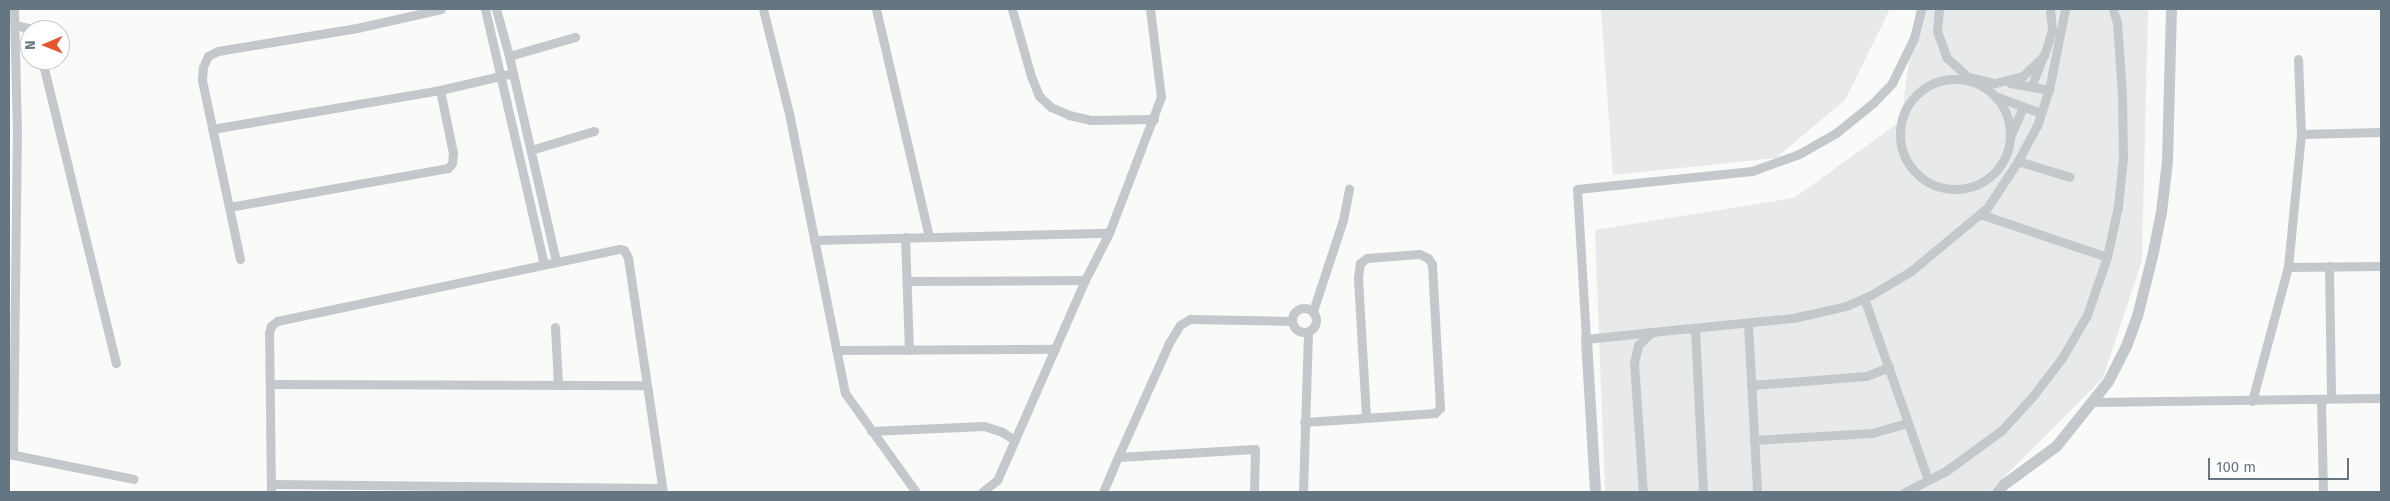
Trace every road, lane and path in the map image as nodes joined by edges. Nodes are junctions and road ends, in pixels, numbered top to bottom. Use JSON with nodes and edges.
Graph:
{"nodes":[{"id":1,"x":14,"y":9,"type":"edge"},
{"id":2,"x":441,"y":9,"type":"edge"},
{"id":3,"x":486,"y":9,"type":"edge"},
{"id":4,"x":496,"y":9,"type":"edge"},
{"id":5,"x":763,"y":9,"type":"edge"},
{"id":6,"x":876,"y":9,"type":"edge"},
{"id":7,"x":1012,"y":9,"type":"edge"},
{"id":8,"x":1150,"y":9,"type":"edge"},
{"id":9,"x":1921,"y":9,"type":"edge"},
{"id":10,"x":1939,"y":9,"type":"edge"},
{"id":11,"x":2050,"y":9,"type":"edge"},
{"id":12,"x":2065,"y":9,"type":"edge"},
{"id":13,"x":2113,"y":9,"type":"edge"},
{"id":14,"x":2171,"y":9,"type":"edge"},
{"id":15,"x":15,"y":26,"type":"junction"},
{"id":16,"x":20,"y":27,"type":"edge"},
{"id":17,"x":575,"y":38,"type":"dead end"},
{"id":18,"x":509,"y":56,"type":"junction"},
{"id":19,"x":2044,"y":56,"type":"junction"},
{"id":20,"x":2298,"y":59,"type":"dead end"},
{"id":21,"x":44,"y":70,"type":"edge"},
{"id":22,"x":513,"y":73,"type":"junction"},
{"id":23,"x":502,"y":75,"type":"junction"},
{"id":24,"x":2005,"y":82,"type":"junction"},
{"id":25,"x":2032,"y":85,"type":"junction"},
{"id":26,"x":440,"y":90,"type":"junction"},
{"id":27,"x":2049,"y":90,"type":"junction"},
{"id":28,"x":1995,"y":96,"type":"junction"},
{"id":29,"x":2023,"y":106,"type":"junction"},
{"id":30,"x":2041,"y":113,"type":"junction"},
{"id":31,"x":1154,"y":119,"type":"junction"},
{"id":32,"x":212,"y":129,"type":"junction"},
{"id":33,"x":594,"y":131,"type":"dead end"},
{"id":34,"x":2381,"y":132,"type":"edge"},
{"id":35,"x":13,"y":134,"type":"edge"},
{"id":36,"x":2301,"y":134,"type":"junction"},
{"id":37,"x":2010,"y":137,"type":"junction"},
{"id":38,"x":531,"y":150,"type":"junction"},
{"id":39,"x":2018,"y":161,"type":"junction"},
{"id":40,"x":2070,"y":177,"type":"dead end"},
{"id":41,"x":1349,"y":189,"type":"dead end"},
{"id":42,"x":229,"y":207,"type":"junction"},
{"id":43,"x":1980,"y":214,"type":"junction"},
{"id":44,"x":1109,"y":233,"type":"junction"},
{"id":45,"x":929,"y":236,"type":"junction"},
{"id":46,"x":905,"y":237,"type":"junction"},
{"id":47,"x":814,"y":240,"type":"junction"},
{"id":48,"x":2108,"y":257,"type":"junction"},
{"id":49,"x":240,"y":259,"type":"dead end"},
{"id":50,"x":556,"y":261,"type":"junction"},
{"id":51,"x":544,"y":264,"type":"junction"},
{"id":52,"x":2329,"y":266,"type":"junction"},
{"id":53,"x":2381,"y":266,"type":"edge"},
{"id":54,"x":2288,"y":267,"type":"junction"},
{"id":55,"x":1085,"y":280,"type":"junction"},
{"id":56,"x":906,"y":281,"type":"junction"},
{"id":57,"x":1864,"y":298,"type":"junction"},
{"id":58,"x":1313,"y":311,"type":"junction"},
{"id":59,"x":1292,"y":321,"type":"junction"},
{"id":60,"x":1748,"y":324,"type":"junction"},
{"id":61,"x":555,"y":327,"type":"dead end"},
{"id":62,"x":1695,"y":328,"type":"junction"},
{"id":63,"x":1308,"y":332,"type":"junction"},
{"id":64,"x":1652,"y":332,"type":"junction"},
{"id":65,"x":1586,"y":339,"type":"junction"},
{"id":66,"x":1054,"y":349,"type":"junction"},
{"id":67,"x":836,"y":350,"type":"junction"},
{"id":68,"x":909,"y":350,"type":"junction"},
{"id":69,"x":116,"y":363,"type":"dead end"},
{"id":70,"x":1889,"y":367,"type":"junction"},
{"id":71,"x":271,"y":384,"type":"junction"},
{"id":72,"x":558,"y":384,"type":"junction"},
{"id":73,"x":646,"y":385,"type":"junction"},
{"id":74,"x":1751,"y":385,"type":"junction"},
{"id":75,"x":2322,"y":398,"type":"junction"},
{"id":76,"x":2332,"y":398,"type":"junction"},
{"id":77,"x":2381,"y":398,"type":"edge"},
{"id":78,"x":2252,"y":401,"type":"junction"},
{"id":79,"x":2093,"y":402,"type":"junction"},
{"id":80,"x":1366,"y":418,"type":"junction"},
{"id":81,"x":1304,"y":422,"type":"junction"},
{"id":82,"x":1908,"y":423,"type":"junction"},
{"id":83,"x":870,"y":431,"type":"junction"},
{"id":84,"x":1015,"y":440,"type":"junction"},
{"id":85,"x":1754,"y":440,"type":"junction"},
{"id":86,"x":11,"y":454,"type":"edge"},
{"id":87,"x":1118,"y":457,"type":"junction"},
{"id":88,"x":134,"y":479,"type":"dead end"},
{"id":89,"x":1928,"y":480,"type":"junction"},
{"id":90,"x":271,"y":488,"type":"edge"},
{"id":91,"x":662,"y":490,"type":"edge"},
{"id":92,"x":916,"y":492,"type":"edge"},
{"id":93,"x":982,"y":492,"type":"edge"},
{"id":94,"x":1103,"y":492,"type":"edge"},
{"id":95,"x":1254,"y":492,"type":"edge"},
{"id":96,"x":1303,"y":492,"type":"edge"},
{"id":97,"x":1595,"y":492,"type":"edge"},
{"id":98,"x":1643,"y":492,"type":"edge"},
{"id":99,"x":1703,"y":492,"type":"edge"},
{"id":100,"x":1757,"y":492,"type":"edge"},
{"id":101,"x":1905,"y":492,"type":"edge"},
{"id":102,"x":1997,"y":492,"type":"edge"},
{"id":103,"x":2323,"y":492,"type":"edge"}],
"edges":[{"from":1,"to":15,"type":"street"},
{"from":2,"to":32,"type":"street"},
{"from":3,"to":23,"type":"street"},
{"from":4,"to":18,"type":"street"},
{"from":5,"to":47,"type":"street"},
{"from":6,"to":45,"type":"street"},
{"from":7,"to":31,"type":"street"},
{"from":8,"to":31,"type":"street"},
{"from":9,"to":65,"type":"street"},
{"from":10,"to":24,"type":"street"},
{"from":11,"to":19,"type":"street"},
{"from":12,"to":27,"type":"street"},
{"from":13,"to":48,"type":"street"},
{"from":14,"to":79,"type":"street"},
{"from":15,"to":16,"type":"street"},
{"from":15,"to":35,"type":"street"},
{"from":17,"to":18,"type":"street"},
{"from":18,"to":22,"type":"street"},
{"from":19,"to":24,"type":"street"},
{"from":19,"to":25,"type":"street"},
{"from":20,"to":36,"type":"street"},
{"from":21,"to":69,"type":"street"},
{"from":22,"to":23,"type":"street"},
{"from":22,"to":38,"type":"street"},
{"from":23,"to":26,"type":"street"},
{"from":23,"to":51,"type":"street"},
{"from":24,"to":25,"type":"street"},
{"from":25,"to":27,"type":"street"},
{"from":26,"to":32,"type":"street"},
{"from":26,"to":42,"type":"street"},
{"from":27,"to":30,"type":"street"},
{"from":28,"to":29,"type":"street"},
{"from":28,"to":37,"type":"street"},
{"from":28,"to":37,"type":"street"},
{"from":29,"to":30,"type":"street"},
{"from":29,"to":37,"type":"street"},
{"from":30,"to":39,"type":"street"},
{"from":31,"to":44,"type":"street"},
{"from":32,"to":42,"type":"street"},
{"from":33,"to":38,"type":"street"},
{"from":34,"to":36,"type":"street"},
{"from":35,"to":86,"type":"street"},
{"from":36,"to":54,"type":"street"},
{"from":38,"to":50,"type":"street"},
{"from":39,"to":40,"type":"street"},
{"from":39,"to":43,"type":"street"},
{"from":41,"to":58,"type":"street"},
{"from":42,"to":49,"type":"street"},
{"from":43,"to":48,"type":"street"},
{"from":43,"to":57,"type":"street"},
{"from":44,"to":45,"type":"street"},
{"from":44,"to":55,"type":"street"},
{"from":45,"to":46,"type":"street"},
{"from":46,"to":47,"type":"street"},
{"from":46,"to":56,"type":"street"},
{"from":47,"to":67,"type":"street"},
{"from":48,"to":89,"type":"street"},
{"from":50,"to":51,"type":"street"},
{"from":50,"to":73,"type":"street"},
{"from":51,"to":71,"type":"street"},
{"from":52,"to":53,"type":"street"},
{"from":52,"to":54,"type":"street"},
{"from":52,"to":76,"type":"street"},
{"from":54,"to":78,"type":"street"},
{"from":55,"to":56,"type":"street"},
{"from":55,"to":66,"type":"street"},
{"from":56,"to":68,"type":"street"},
{"from":57,"to":60,"type":"street"},
{"from":57,"to":70,"type":"street"},
{"from":58,"to":59,"type":"street"},
{"from":58,"to":63,"type":"street"},
{"from":59,"to":63,"type":"street"},
{"from":59,"to":87,"type":"street"},
{"from":60,"to":62,"type":"street"},
{"from":60,"to":74,"type":"street"},
{"from":61,"to":72,"type":"street"},
{"from":62,"to":64,"type":"street"},
{"from":62,"to":99,"type":"street"},
{"from":63,"to":81,"type":"street"},
{"from":64,"to":65,"type":"street"},
{"from":64,"to":98,"type":"street"},
{"from":65,"to":97,"type":"street"},
{"from":66,"to":68,"type":"street"},
{"from":66,"to":84,"type":"street"},
{"from":67,"to":68,"type":"street"},
{"from":67,"to":83,"type":"street"},
{"from":70,"to":74,"type":"street"},
{"from":70,"to":82,"type":"street"},
{"from":71,"to":72,"type":"street"},
{"from":71,"to":90,"type":"street"},
{"from":72,"to":73,"type":"street"},
{"from":73,"to":91,"type":"street"},
{"from":74,"to":85,"type":"street"},
{"from":75,"to":76,"type":"street"},
{"from":75,"to":78,"type":"street"},
{"from":75,"to":103,"type":"street"},
{"from":76,"to":77,"type":"street"},
{"from":78,"to":79,"type":"street"},
{"from":79,"to":102,"type":"street"},
{"from":80,"to":80,"type":"street"},
{"from":80,"to":81,"type":"street"},
{"from":81,"to":96,"type":"street"},
{"from":82,"to":85,"type":"street"},
{"from":82,"to":89,"type":"street"},
{"from":83,"to":84,"type":"street"},
{"from":83,"to":92,"type":"street"},
{"from":84,"to":93,"type":"street"},
{"from":85,"to":100,"type":"street"},
{"from":86,"to":88,"type":"street"},
{"from":87,"to":94,"type":"street"},
{"from":87,"to":95,"type":"street"},
{"from":89,"to":101,"type":"street"},
{"from":90,"to":91,"type":"street"}]}
